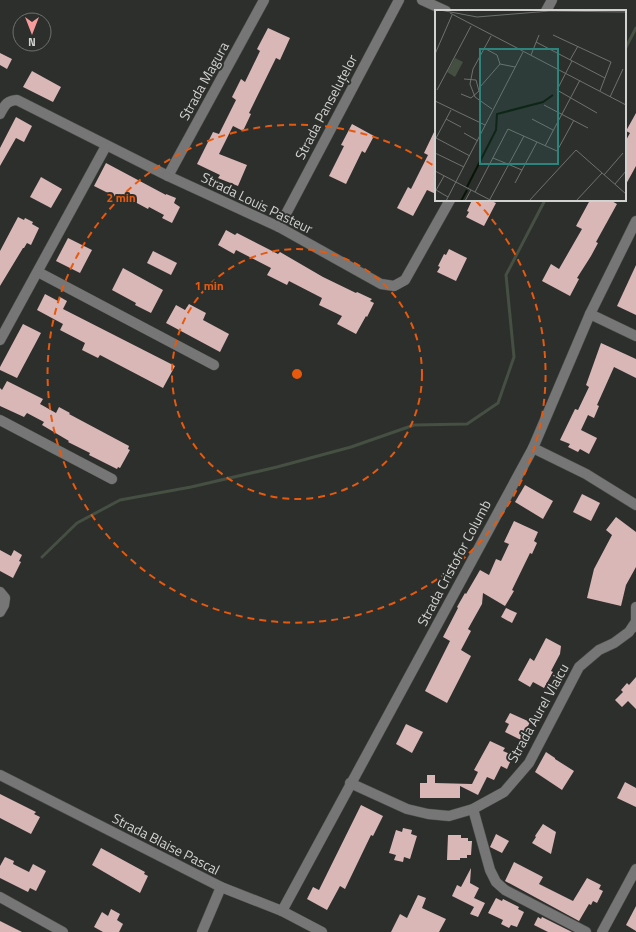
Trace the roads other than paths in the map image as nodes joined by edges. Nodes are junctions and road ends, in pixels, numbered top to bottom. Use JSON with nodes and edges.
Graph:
{"nodes":[{"id":1,"x":264,"y":0,"type":"edge"},
{"id":2,"x":399,"y":0,"type":"edge"},
{"id":3,"x":422,"y":0,"type":"edge"},
{"id":4,"x":552,"y":0,"type":"edge"},
{"id":5,"x":444,"y":10,"type":"edge"},
{"id":6,"x":547,"y":10,"type":"edge"},
{"id":7,"x":0,"y":114,"type":"edge"},
{"id":8,"x":106,"y":146,"type":"junction"},
{"id":9,"x":168,"y":176,"type":"junction"},
{"id":10,"x":449,"y":201,"type":"edge"},
{"id":11,"x":636,"y":221,"type":"edge"},
{"id":12,"x":278,"y":227,"type":"junction"},
{"id":13,"x":38,"y":272,"type":"junction"},
{"id":14,"x":590,"y":314,"type":"junction"},
{"id":15,"x":636,"y":336,"type":"edge"},
{"id":16,"x":0,"y":340,"type":"edge"},
{"id":17,"x":214,"y":365,"type":"dead end"},
{"id":18,"x":0,"y":420,"type":"edge"},
{"id":19,"x":533,"y":448,"type":"junction"},
{"id":20,"x":112,"y":479,"type":"dead end"},
{"id":21,"x":636,"y":505,"type":"edge"},
{"id":22,"x":0,"y":592,"type":"edge"},
{"id":23,"x":636,"y":607,"type":"edge"},
{"id":24,"x":0,"y":612,"type":"edge"},
{"id":25,"x":636,"y":623,"type":"edge"},
{"id":26,"x":636,"y":627,"type":"edge"},
{"id":27,"x":0,"y":775,"type":"edge"},
{"id":28,"x":351,"y":783,"type":"junction"},
{"id":29,"x":473,"y":809,"type":"junction"},
{"id":30,"x":636,"y":869,"type":"edge"},
{"id":31,"x":221,"y":887,"type":"junction"},
{"id":32,"x":0,"y":897,"type":"edge"},
{"id":33,"x":282,"y":911,"type":"junction"},
{"id":34,"x":63,"y":932,"type":"edge"},
{"id":35,"x":202,"y":932,"type":"edge"},
{"id":36,"x":322,"y":932,"type":"edge"},
{"id":37,"x":586,"y":932,"type":"edge"},
{"id":38,"x":602,"y":932,"type":"edge"}],
"edges":[{"from":1,"to":9,"type":"street","name":"Strada Magura"},
{"from":2,"to":12,"type":"street","name":"Strada Panseluțelor"},
{"from":3,"to":5,"type":"street"},
{"from":4,"to":6,"type":"street"},
{"from":7,"to":8,"type":"street","name":"Strada Louis Pasteur"},
{"from":8,"to":9,"type":"street","name":"Strada Louis Pasteur"},
{"from":8,"to":13,"type":"street"},
{"from":9,"to":12,"type":"street","name":"Strada Louis Pasteur"},
{"from":10,"to":12,"type":"street","name":"Strada Louis Pasteur"},
{"from":11,"to":14,"type":"street","name":"Strada Cristofor Columb"},
{"from":13,"to":16,"type":"street"},
{"from":13,"to":17,"type":"street"},
{"from":14,"to":15,"type":"street"},
{"from":14,"to":19,"type":"street","name":"Strada Cristofor Columb"},
{"from":18,"to":20,"type":"street"},
{"from":19,"to":21,"type":"street"},
{"from":19,"to":28,"type":"street","name":"Strada Cristofor Columb"},
{"from":22,"to":24,"type":"street"},
{"from":23,"to":25,"type":"street"},
{"from":25,"to":26,"type":"street"},
{"from":25,"to":29,"type":"street","name":"Strada Aurel Vlaicu"},
{"from":27,"to":31,"type":"street","name":"Strada Blaise Pascal"},
{"from":28,"to":29,"type":"street","name":"Strada Aurel Vlaicu"},
{"from":28,"to":33,"type":"street","name":"Strada Cristofor Columb"},
{"from":29,"to":37,"type":"street"},
{"from":30,"to":38,"type":"street"},
{"from":31,"to":33,"type":"street","name":"Strada Blaise Pascal"},
{"from":31,"to":35,"type":"street"},
{"from":32,"to":34,"type":"street"},
{"from":33,"to":36,"type":"street","name":"Strada Blaise Pascal"}]}
